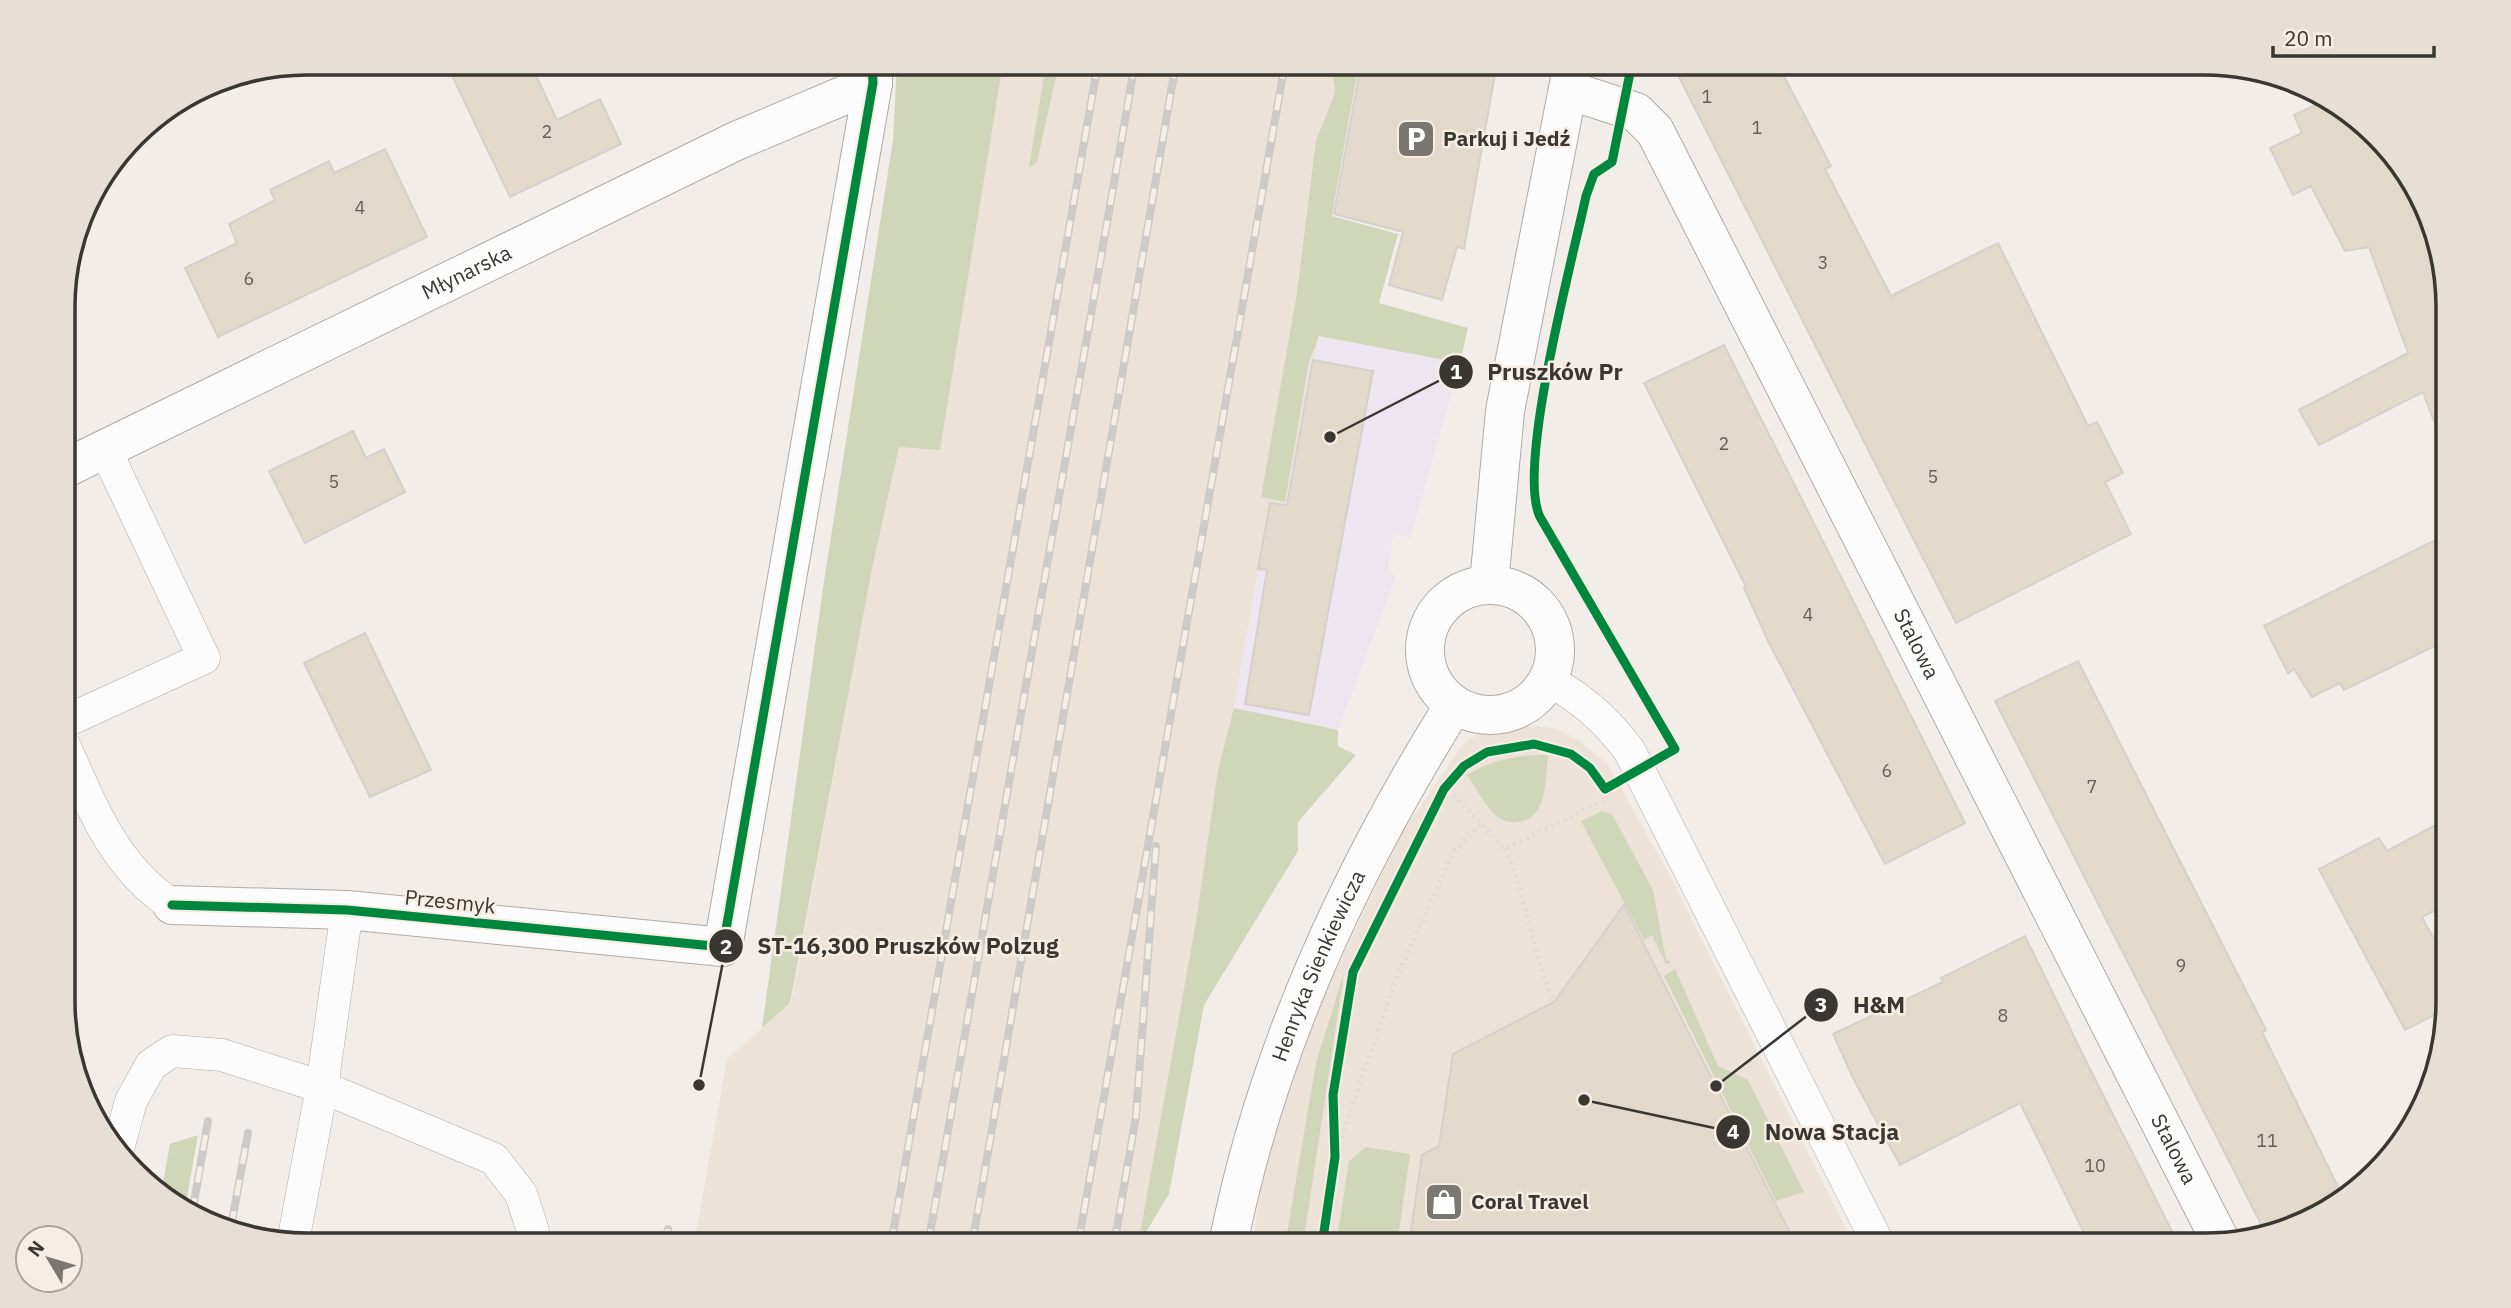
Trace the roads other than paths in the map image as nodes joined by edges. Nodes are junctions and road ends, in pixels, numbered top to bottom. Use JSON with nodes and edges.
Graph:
{"nodes":[{"id":1,"x":869,"y":75,"type":"edge"},
{"id":2,"x":873,"y":75,"type":"edge"},
{"id":3,"x":1570,"y":76,"type":"edge"},
{"id":4,"x":105,"y":449,"type":"junction"},
{"id":5,"x":76,"y":463,"type":"edge"},
{"id":6,"x":1489,"y":584,"type":"junction"},
{"id":7,"x":1549,"y":681,"type":"junction"},
{"id":8,"x":1454,"y":705,"type":"junction"},
{"id":9,"x":75,"y":717,"type":"edge"},
{"id":10,"x":75,"y":770,"type":"edge"},
{"id":11,"x":172,"y":905,"type":"joint"},
{"id":12,"x":348,"y":910,"type":"junction"},
{"id":13,"x":322,"y":1087,"type":"junction"},
{"id":14,"x":121,"y":1139,"type":"edge"},
{"id":15,"x":295,"y":1232,"type":"edge"},
{"id":16,"x":1873,"y":1232,"type":"edge"},
{"id":17,"x":2216,"y":1232,"type":"edge"},
{"id":18,"x":533,"y":1233,"type":"edge"},
{"id":19,"x":1231,"y":1233,"type":"edge"}],
"edges":[{"from":1,"to":4,"type":"street","name":"Młynarska"},
{"from":2,"to":12,"type":"street","name":"Przesmyk"},
{"from":3,"to":6,"type":"street"},
{"from":3,"to":17,"type":"street","name":"Stalowa"},
{"from":4,"to":5,"type":"street","name":"Młynarska"},
{"from":4,"to":9,"type":"lane"},
{"from":6,"to":7,"type":"street"},
{"from":6,"to":8,"type":"street"},
{"from":7,"to":8,"type":"street"},
{"from":7,"to":16,"type":"lane"},
{"from":8,"to":19,"type":"street","name":"Henryka Sienkiewicza"},
{"from":10,"to":11,"type":"lane","name":"Przesmyk"},
{"from":11,"to":12,"type":"street","name":"Przesmyk"},
{"from":12,"to":13,"type":"lane"},
{"from":13,"to":14,"type":"lane"},
{"from":13,"to":15,"type":"lane"},
{"from":13,"to":18,"type":"lane"}]}
